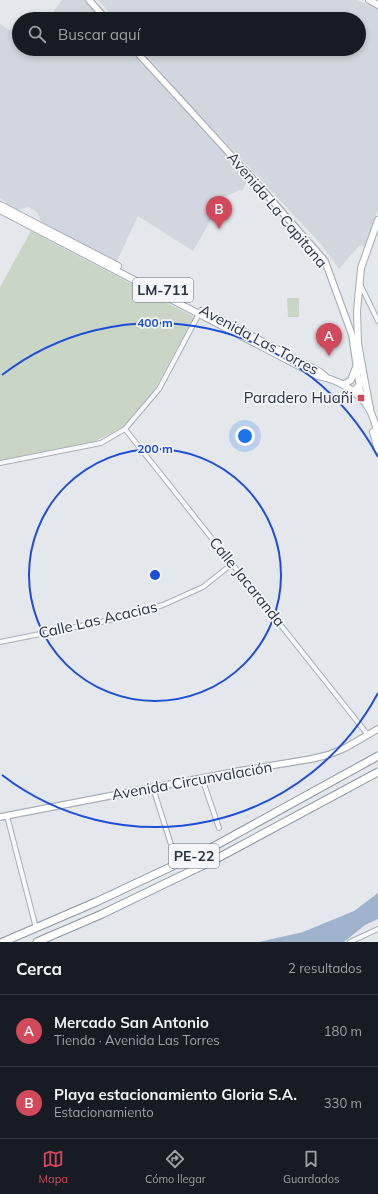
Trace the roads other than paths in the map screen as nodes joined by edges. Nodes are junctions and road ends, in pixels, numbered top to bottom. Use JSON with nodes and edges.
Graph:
{"nodes":[{"id":1,"x":89,"y":0,"type":"edge"},
{"id":2,"x":369,"y":0,"type":"edge"},
{"id":3,"x":378,"y":5,"type":"edge"},
{"id":4,"x":100,"y":12,"type":"edge"},
{"id":5,"x":140,"y":56,"type":"edge"},
{"id":6,"x":0,"y":205,"type":"edge"},
{"id":7,"x":0,"y":210,"type":"edge"},
{"id":8,"x":378,"y":220,"type":"edge"},
{"id":9,"x":358,"y":282,"type":"junction"},
{"id":10,"x":200,"y":311,"type":"junction"},
{"id":11,"x":378,"y":321,"type":"edge"},
{"id":12,"x":356,"y":368,"type":"junction"},
{"id":13,"x":364,"y":377,"type":"junction"},
{"id":14,"x":343,"y":385,"type":"junction"},
{"id":15,"x":360,"y":385,"type":"junction"},
{"id":16,"x":353,"y":391,"type":"junction"},
{"id":17,"x":364,"y":402,"type":"junction"},
{"id":18,"x":372,"y":415,"type":"junction"},
{"id":19,"x":125,"y":429,"type":"junction"},
{"id":20,"x":378,"y":436,"type":"edge"},
{"id":21,"x":378,"y":450,"type":"edge"},
{"id":22,"x":0,"y":463,"type":"edge"},
{"id":23,"x":232,"y":564,"type":"junction"},
{"id":24,"x":0,"y":642,"type":"edge"},
{"id":25,"x":378,"y":729,"type":"edge"},
{"id":26,"x":368,"y":735,"type":"junction"},
{"id":27,"x":378,"y":756,"type":"edge"},
{"id":28,"x":378,"y":772,"type":"edge"},
{"id":29,"x":202,"y":778,"type":"junction"},
{"id":30,"x":153,"y":788,"type":"junction"},
{"id":31,"x":7,"y":816,"type":"junction"},
{"id":32,"x":0,"y":817,"type":"edge"},
{"id":33,"x":219,"y":828,"type":"dead end"},
{"id":34,"x":175,"y":856,"type":"dead end"},
{"id":35,"x":36,"y":928,"type":"junction"},
{"id":36,"x":378,"y":929,"type":"edge"},
{"id":37,"x":3,"y":942,"type":"edge"},
{"id":38,"x":37,"y":942,"type":"edge"},
{"id":39,"x":350,"y":942,"type":"edge"}],
"edges":[{"from":1,"to":4,"type":"street"},
{"from":2,"to":3,"type":"main road"},
{"from":5,"to":12,"type":"street","name":"Avenida La Capitana"},
{"from":6,"to":10,"type":"main road","name":"Avenida Las Torres","number":"LM-711"},
{"from":7,"to":10,"type":"main road","name":"Avenida Las Torres","number":"LM-711"},
{"from":8,"to":9,"type":"main road"},
{"from":9,"to":11,"type":"street"},
{"from":9,"to":13,"type":"main road"},
{"from":10,"to":14,"type":"main road","name":"Avenida Las Torres","number":"LM-711"},
{"from":10,"to":19,"type":"street"},
{"from":12,"to":14,"type":"main road"},
{"from":12,"to":15,"type":"street","name":"Avenida La Capitana"},
{"from":13,"to":15,"type":"main road"},
{"from":13,"to":18,"type":"main road"},
{"from":14,"to":16,"type":"main road","name":"Avenida Las Torres","number":"LM-711"},
{"from":15,"to":16,"type":"main road"},
{"from":15,"to":17,"type":"street","name":"Avenida La Capitana"},
{"from":16,"to":17,"type":"main road","name":"Avenida Las Torres","number":"LM-711"},
{"from":17,"to":18,"type":"main road","name":"Avenida Las Torres"},
{"from":17,"to":21,"type":"main road","name":"Avenida Las Torres"},
{"from":18,"to":20,"type":"main road","name":"Avenida Las Torres"},
{"from":19,"to":22,"type":"street"},
{"from":19,"to":23,"type":"street","name":"Calle Jacaranda"},
{"from":23,"to":24,"type":"street","name":"Calle Las Acacias"},
{"from":23,"to":26,"type":"street","name":"Calle Jacaranda"},
{"from":25,"to":26,"type":"street","name":"Avenida Circunvalación"},
{"from":26,"to":29,"type":"street","name":"Avenida Circunvalación"},
{"from":27,"to":35,"type":"highway","number":"PE-22"},
{"from":28,"to":38,"type":"highway","number":"PE-22"},
{"from":29,"to":30,"type":"street","name":"Avenida Circunvalación"},
{"from":29,"to":33,"type":"street"},
{"from":30,"to":31,"type":"street","name":"Avenida Circunvalación"},
{"from":30,"to":34,"type":"street"},
{"from":31,"to":32,"type":"street","name":"Avenida Circunvalación"},
{"from":31,"to":35,"type":"street"},
{"from":35,"to":37,"type":"highway","number":"PE-22"},
{"from":36,"to":39,"type":"street"}]}
